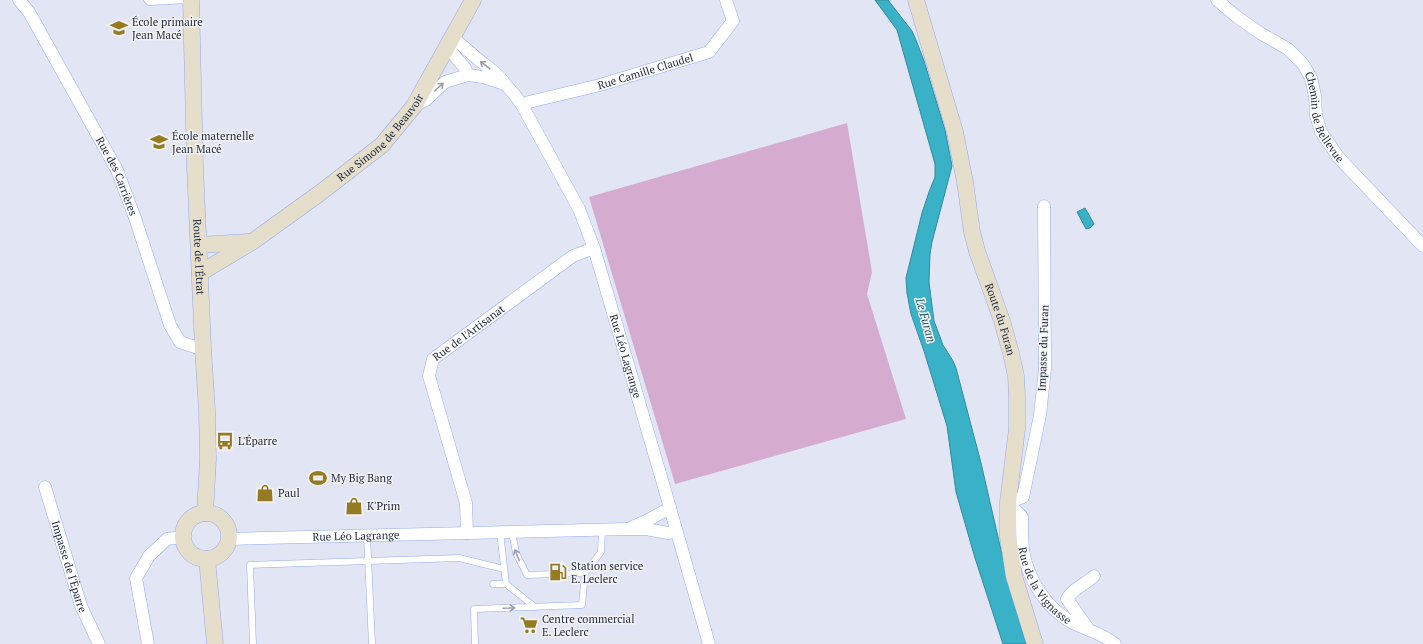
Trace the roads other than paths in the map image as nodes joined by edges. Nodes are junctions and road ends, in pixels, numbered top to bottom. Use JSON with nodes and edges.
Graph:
{"nodes":[{"id":1,"x":19,"y":0,"type":"edge"},
{"id":2,"x":147,"y":0,"type":"edge"},
{"id":3,"x":191,"y":0,"type":"edge"},
{"id":4,"x":473,"y":0,"type":"edge"},
{"id":5,"x":726,"y":0,"type":"edge"},
{"id":6,"x":916,"y":0,"type":"edge"},
{"id":7,"x":1217,"y":0,"type":"edge"},
{"id":8,"x":449,"y":42,"type":"junction"},
{"id":9,"x":468,"y":75,"type":"junction"},
{"id":10,"x":505,"y":84,"type":"junction"},
{"id":11,"x":522,"y":105,"type":"junction"},
{"id":12,"x":414,"y":106,"type":"junction"},
{"id":13,"x":1044,"y":206,"type":"dead end"},
{"id":14,"x":252,"y":242,"type":"junction"},
{"id":15,"x":199,"y":245,"type":"junction"},
{"id":16,"x":1423,"y":246,"type":"edge"},
{"id":17,"x":594,"y":248,"type":"junction"},
{"id":18,"x":200,"y":273,"type":"junction"},
{"id":19,"x":203,"y":348,"type":"junction"},
{"id":20,"x":45,"y":487,"type":"dead end"},
{"id":21,"x":1008,"y":502,"type":"junction"},
{"id":22,"x":670,"y":508,"type":"junction"},
{"id":23,"x":205,"y":513,"type":"junction"},
{"id":24,"x":627,"y":528,"type":"junction"},
{"id":25,"x":602,"y":529,"type":"junction"},
{"id":26,"x":506,"y":532,"type":"junction"},
{"id":27,"x":676,"y":532,"type":"junction"},
{"id":28,"x":467,"y":534,"type":"junction"},
{"id":29,"x":367,"y":536,"type":"junction"},
{"id":30,"x":183,"y":537,"type":"junction"},
{"id":31,"x":228,"y":539,"type":"junction"},
{"id":32,"x":206,"y":559,"type":"junction"},
{"id":33,"x":368,"y":561,"type":"junction"},
{"id":34,"x":504,"y":570,"type":"junction"},
{"id":35,"x":585,"y":573,"type":"junction"},
{"id":36,"x":1094,"y":576,"type":"dead end"},
{"id":37,"x":493,"y":584,"type":"dead end"},
{"id":38,"x":506,"y":584,"type":"junction"},
{"id":39,"x":535,"y":607,"type":"junction"},
{"id":40,"x":1089,"y":630,"type":"junction"},
{"id":41,"x":99,"y":644,"type":"edge"},
{"id":42,"x":148,"y":644,"type":"edge"},
{"id":43,"x":215,"y":644,"type":"edge"},
{"id":44,"x":253,"y":644,"type":"edge"},
{"id":45,"x":372,"y":644,"type":"edge"},
{"id":46,"x":475,"y":644,"type":"edge"},
{"id":47,"x":709,"y":644,"type":"edge"},
{"id":48,"x":1035,"y":644,"type":"edge"},
{"id":49,"x":1115,"y":644,"type":"edge"}],
"edges":[{"from":1,"to":19,"type":"street","name":"Rue des Carrières"},
{"from":2,"to":3,"type":"lane"},
{"from":3,"to":15,"type":"main road","name":"Route de l'Étrat"},
{"from":4,"to":8,"type":"main road","name":"Rue Simone de Beauvoir"},
{"from":5,"to":11,"type":"street","name":"Rue Camille Claudel"},
{"from":6,"to":21,"type":"main road","name":"Route du Furan"},
{"from":7,"to":16,"type":"street","name":"Chemin de Bellevue"},
{"from":8,"to":9,"type":"street"},
{"from":10,"to":8,"type":"street","name":"Rue Léo Lagrange","one_way":true},
{"from":8,"to":12,"type":"main road","name":"Rue Simone de Beauvoir"},
{"from":9,"to":10,"type":"street"},
{"from":12,"to":9,"type":"street","one_way":true},
{"from":10,"to":11,"type":"street","name":"Rue Léo Lagrange"},
{"from":11,"to":17,"type":"street","name":"Rue Léo Lagrange"},
{"from":12,"to":14,"type":"main road","name":"Rue Simone de Beauvoir"},
{"from":13,"to":21,"type":"street","name":"Impasse du Furan"},
{"from":14,"to":15,"type":"main road"},
{"from":14,"to":18,"type":"main road","name":"Rue Simone de Beauvoir"},
{"from":15,"to":18,"type":"main road","name":"Route de l'Étrat"},
{"from":17,"to":22,"type":"street","name":"Rue Léo Lagrange"},
{"from":17,"to":28,"type":"street","name":"Rue de l'Artisanat"},
{"from":18,"to":19,"type":"main road","name":"Route de l'Étrat"},
{"from":19,"to":23,"type":"main road","name":"Route de l'Étrat"},
{"from":20,"to":41,"type":"street","name":"Impasse de l'Èparre"},
{"from":21,"to":40,"type":"street","name":"Rue de la Vignasse"},
{"from":21,"to":48,"type":"main road","name":"Route du Furan"},
{"from":22,"to":24,"type":"street"},
{"from":22,"to":27,"type":"street","name":"Rue Léo Lagrange"},
{"from":23,"to":30,"type":"main road"},
{"from":23,"to":31,"type":"main road"},
{"from":24,"to":25,"type":"street","name":"Rue Léo Lagrange"},
{"from":24,"to":27,"type":"street"},
{"from":25,"to":26,"type":"street","name":"Rue Léo Lagrange"},
{"from":25,"to":35,"type":"lane"},
{"from":26,"to":28,"type":"street","name":"Rue Léo Lagrange"},
{"from":26,"to":34,"type":"lane"},
{"from":35,"to":26,"type":"lane","one_way":true},
{"from":27,"to":47,"type":"street","name":"Rue Léo Lagrange"},
{"from":28,"to":29,"type":"street","name":"Rue Léo Lagrange"},
{"from":29,"to":31,"type":"street","name":"Rue Léo Lagrange"},
{"from":29,"to":33,"type":"lane"},
{"from":30,"to":32,"type":"main road"},
{"from":30,"to":42,"type":"street"},
{"from":31,"to":32,"type":"main road"},
{"from":32,"to":43,"type":"main road"},
{"from":33,"to":34,"type":"lane"},
{"from":33,"to":44,"type":"lane"},
{"from":33,"to":45,"type":"lane"},
{"from":34,"to":38,"type":"lane"},
{"from":35,"to":39,"type":"lane"},
{"from":36,"to":40,"type":"street"},
{"from":37,"to":38,"type":"lane"},
{"from":38,"to":39,"type":"lane"},
{"from":46,"to":39,"type":"lane","one_way":true},
{"from":40,"to":49,"type":"street","name":"Rue de la Vignasse"}]}
